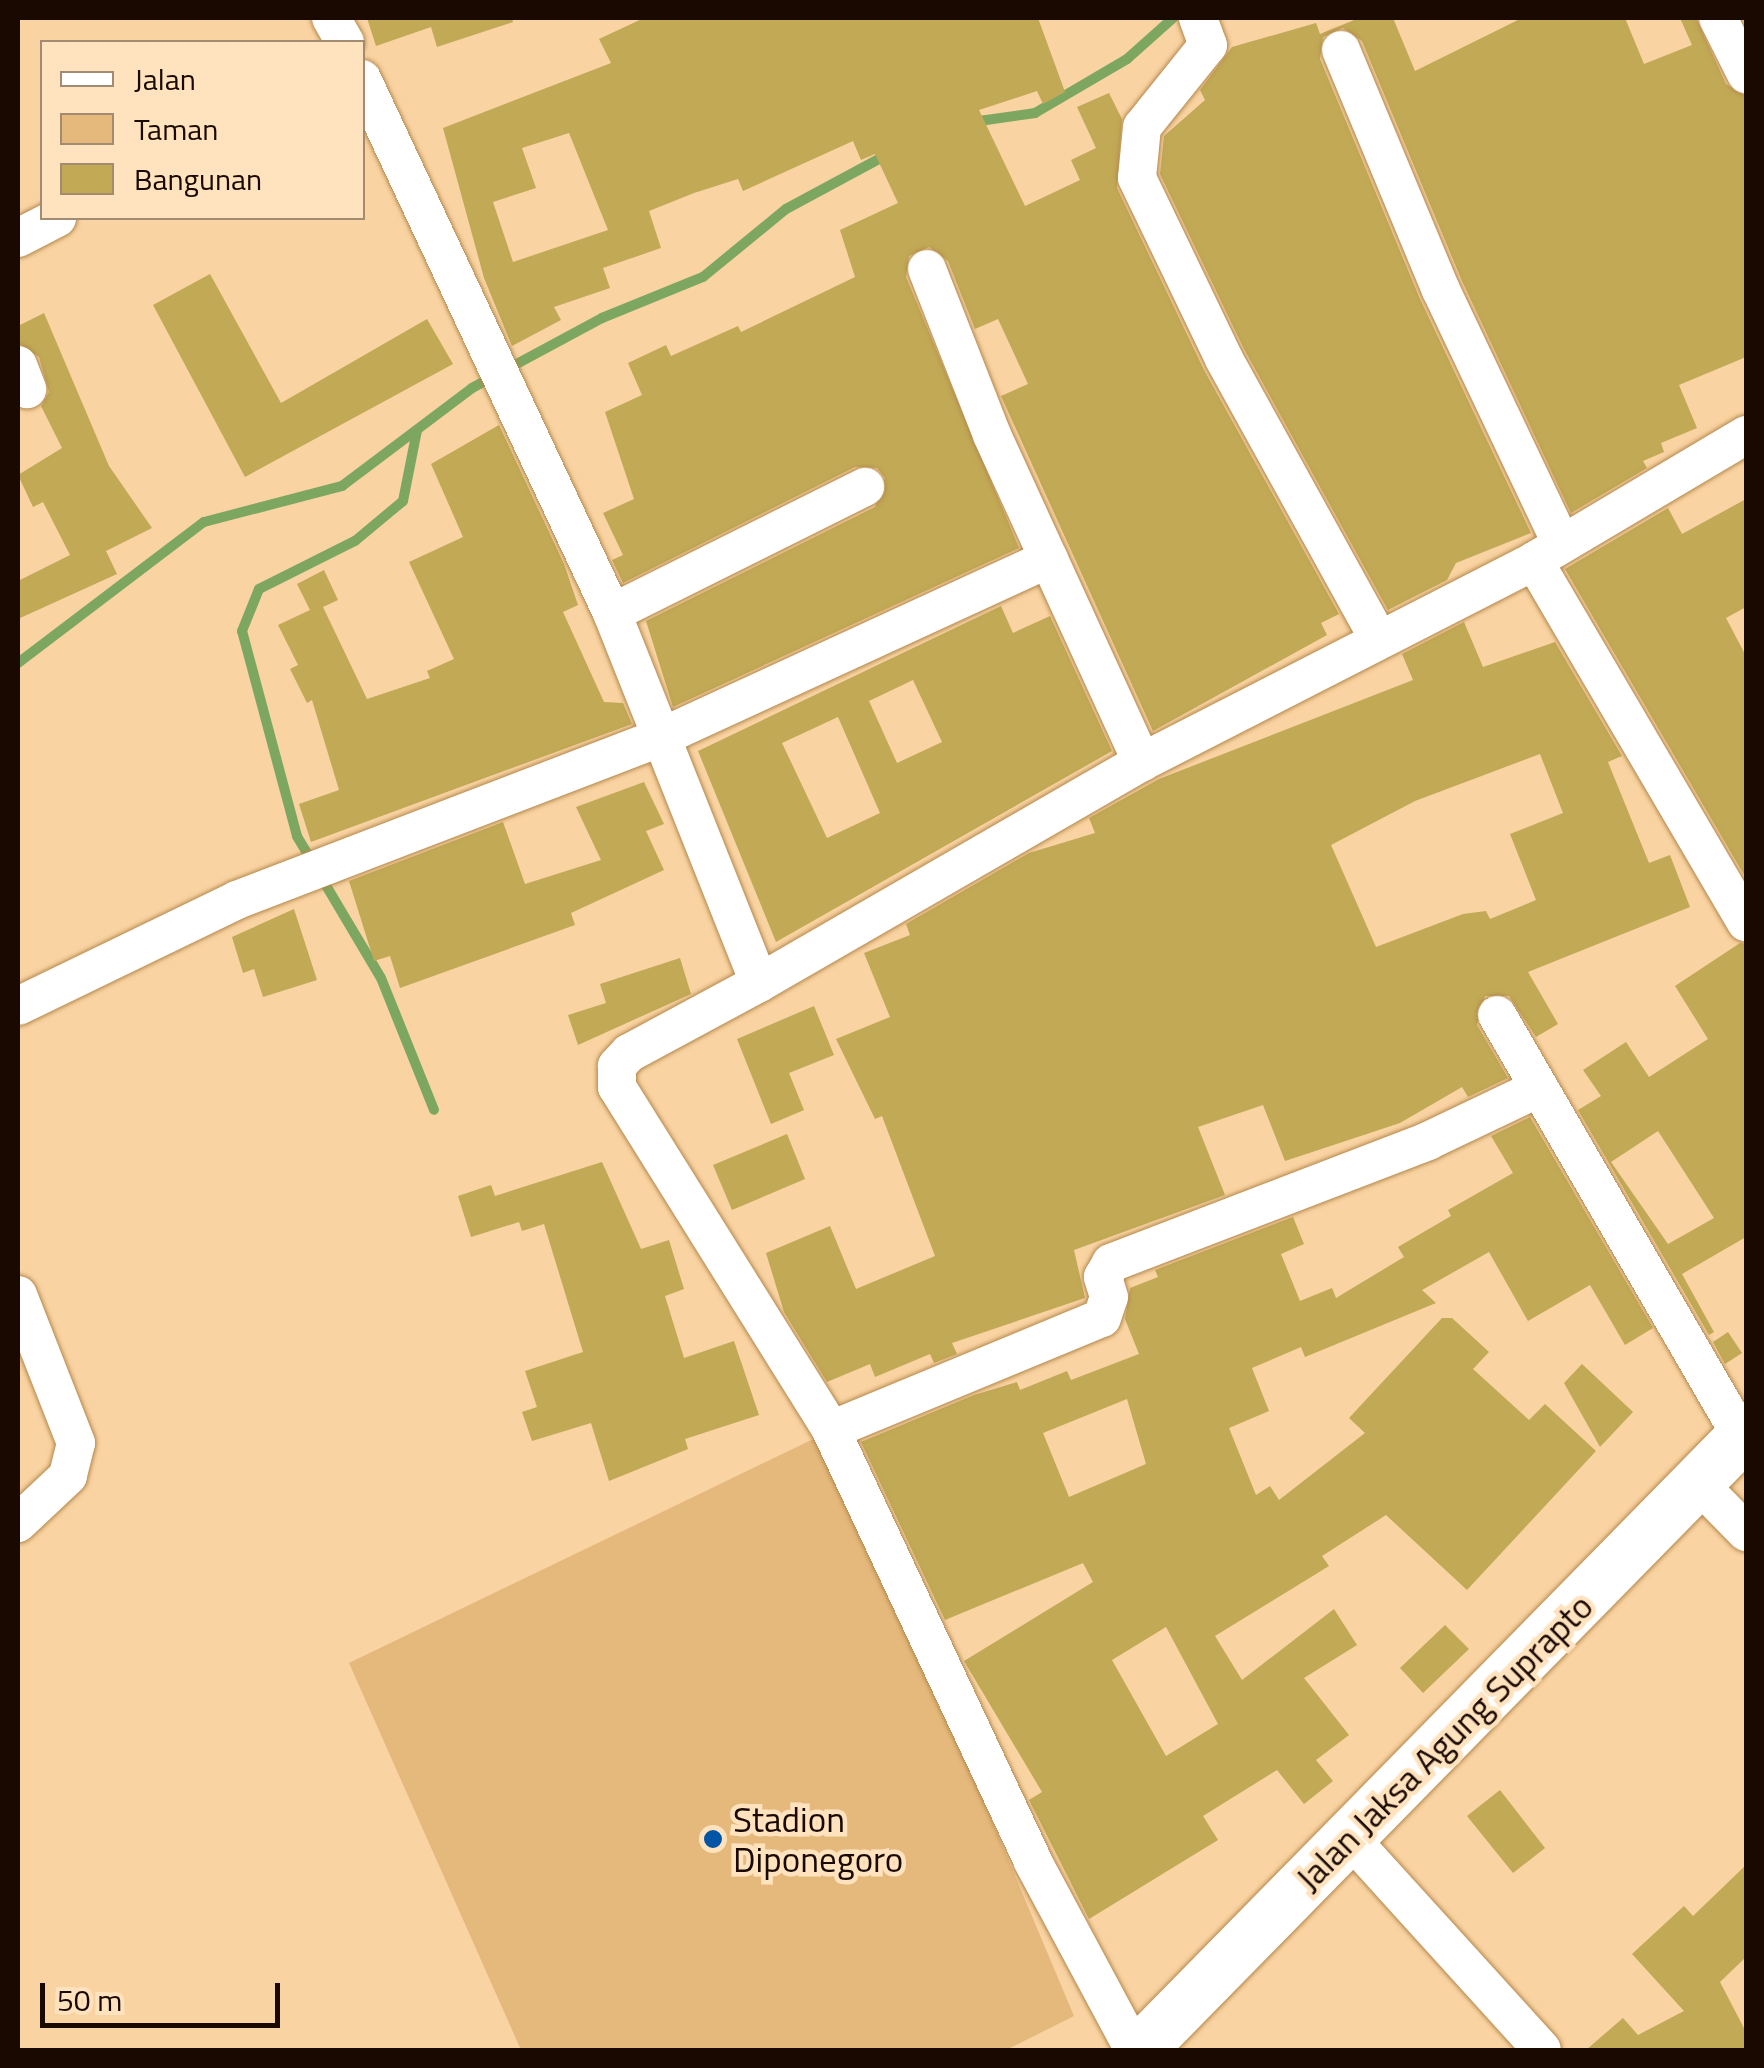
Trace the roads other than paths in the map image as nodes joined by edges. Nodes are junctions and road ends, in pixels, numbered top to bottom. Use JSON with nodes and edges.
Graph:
{"nodes":[{"id":1,"x":332,"y":18,"type":"edge"},
{"id":2,"x":1718,"y":18,"type":"edge"},
{"id":3,"x":1202,"y":28,"type":"edge"},
{"id":4,"x":344,"y":40,"type":"edge"},
{"id":5,"x":1342,"y":50,"type":"dead end"},
{"id":6,"x":1746,"y":74,"type":"edge"},
{"id":7,"x":365,"y":85,"type":"edge"},
{"id":8,"x":53,"y":220,"type":"edge"},
{"id":9,"x":18,"y":238,"type":"edge"},
{"id":10,"x":927,"y":269,"type":"dead end"},
{"id":11,"x":1746,"y":435,"type":"edge"},
{"id":12,"x":865,"y":487,"type":"dead end"},
{"id":13,"x":1547,"y":551,"type":"junction"},
{"id":14,"x":1048,"y":559,"type":"junction"},
{"id":15,"x":612,"y":613,"type":"junction"},
{"id":16,"x":1378,"y":638,"type":"junction"},
{"id":17,"x":660,"y":738,"type":"junction"},
{"id":18,"x":1142,"y":762,"type":"junction"},
{"id":19,"x":1746,"y":922,"type":"edge"},
{"id":20,"x":758,"y":983,"type":"junction"},
{"id":21,"x":18,"y":1006,"type":"edge"},
{"id":22,"x":1497,"y":1015,"type":"dead end"},
{"id":23,"x":1539,"y":1088,"type":"junction"},
{"id":24,"x":18,"y":1296,"type":"edge"},
{"id":25,"x":831,"y":1430,"type":"junction"},
{"id":26,"x":1744,"y":1435,"type":"edge"},
{"id":27,"x":1700,"y":1485,"type":"junction"},
{"id":28,"x":18,"y":1523,"type":"edge"},
{"id":29,"x":1746,"y":1532,"type":"edge"},
{"id":30,"x":1350,"y":1837,"type":"junction"},
{"id":31,"x":1137,"y":2050,"type":"edge"},
{"id":32,"x":1542,"y":2050,"type":"edge"}],
"edges":[{"from":1,"to":4,"type":"street"},
{"from":2,"to":6,"type":"street"},
{"from":3,"to":16,"type":"street"},
{"from":5,"to":13,"type":"street"},
{"from":7,"to":15,"type":"street"},
{"from":8,"to":9,"type":"street"},
{"from":10,"to":14,"type":"street"},
{"from":11,"to":13,"type":"street"},
{"from":12,"to":15,"type":"street"},
{"from":13,"to":16,"type":"street"},
{"from":13,"to":19,"type":"street"},
{"from":14,"to":17,"type":"street"},
{"from":14,"to":18,"type":"street"},
{"from":15,"to":17,"type":"street"},
{"from":16,"to":18,"type":"street"},
{"from":17,"to":20,"type":"street"},
{"from":17,"to":21,"type":"street"},
{"from":18,"to":20,"type":"street"},
{"from":20,"to":25,"type":"street"},
{"from":22,"to":23,"type":"street"},
{"from":23,"to":25,"type":"street"},
{"from":23,"to":26,"type":"street"},
{"from":24,"to":28,"type":"street"},
{"from":25,"to":31,"type":"street"},
{"from":26,"to":27,"type":"main road","name":"Jalan Jaksa Agung Suprapto"},
{"from":27,"to":29,"type":"street"},
{"from":27,"to":30,"type":"main road","name":"Jalan Jaksa Agung Suprapto"},
{"from":30,"to":31,"type":"main road","name":"Jalan Jaksa Agung Suprapto"},
{"from":30,"to":32,"type":"street"}]}
